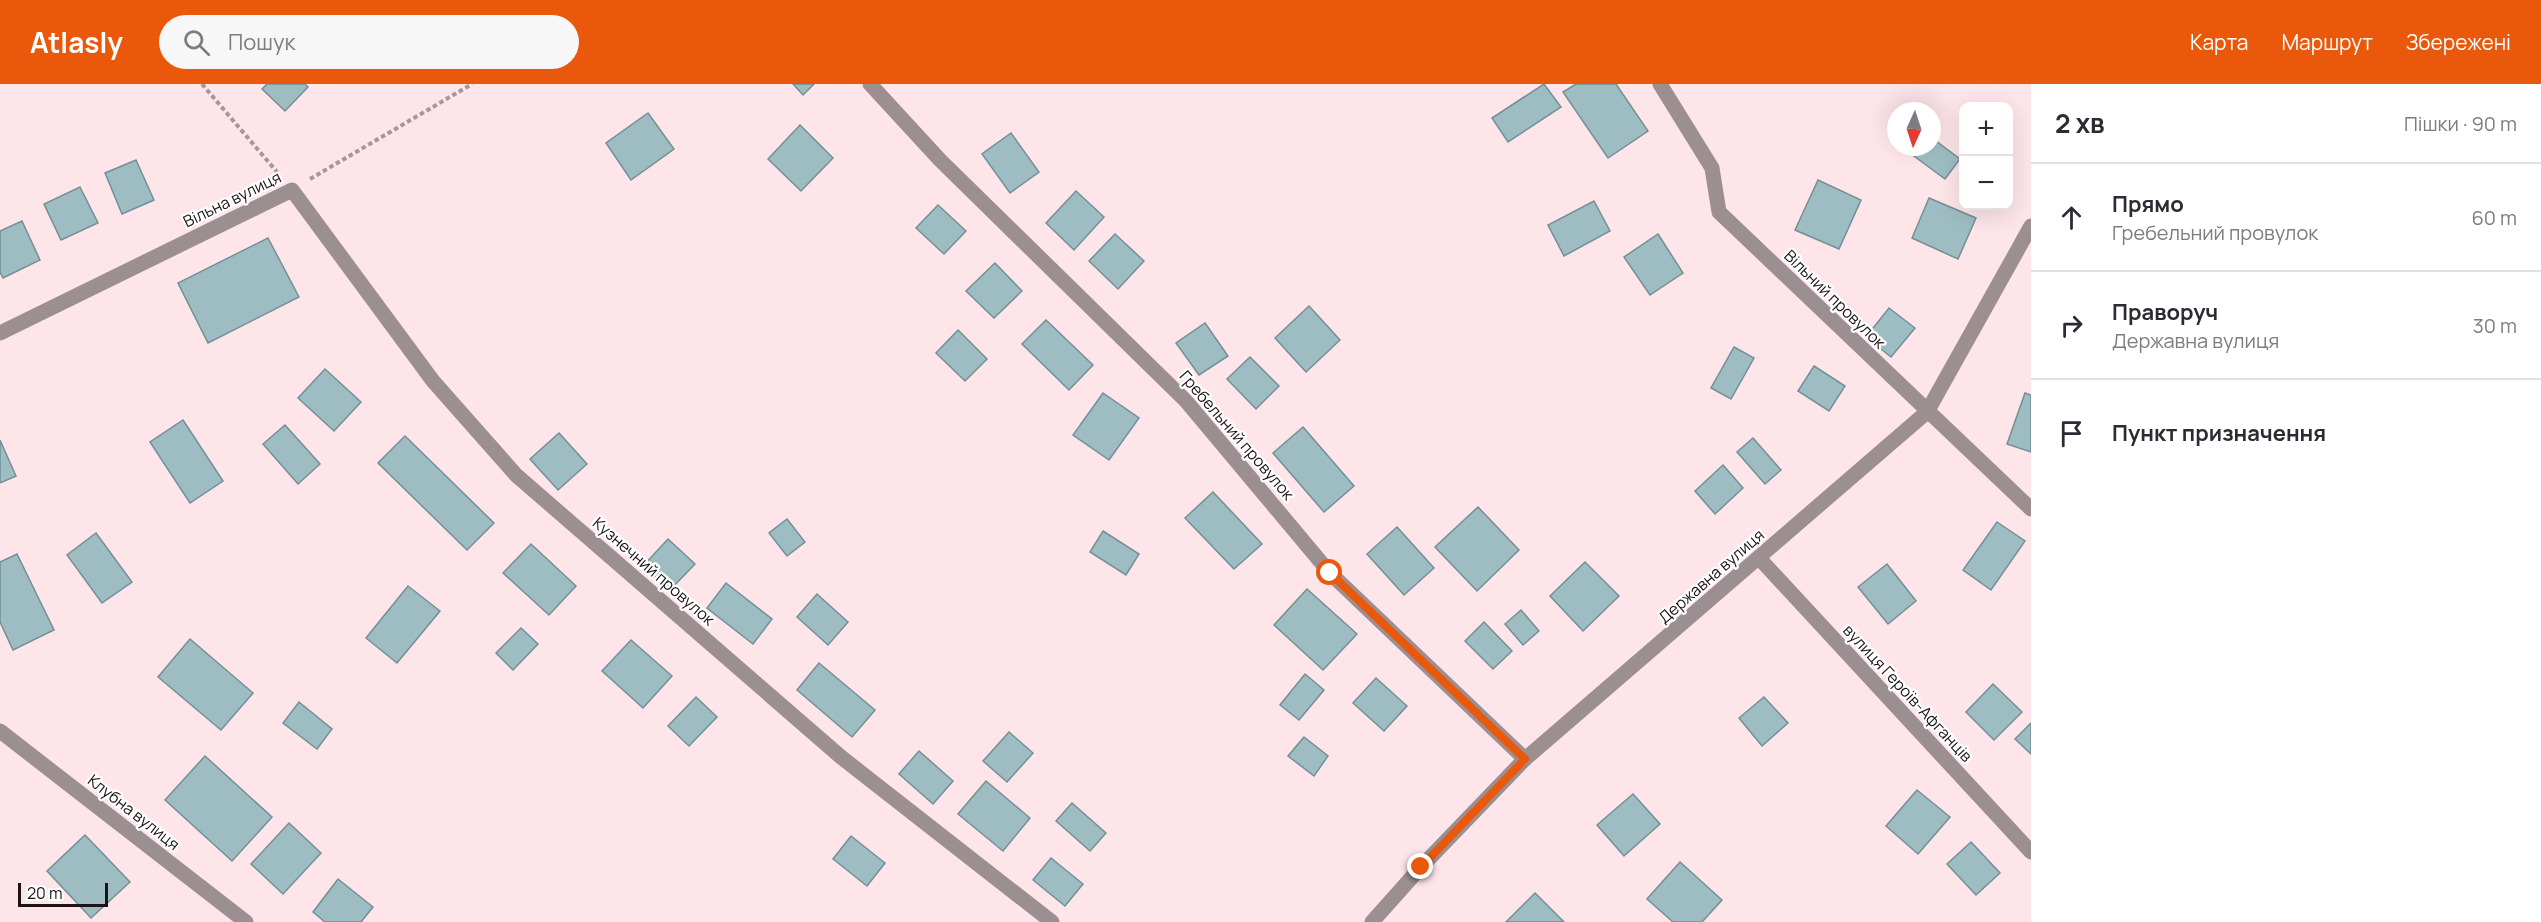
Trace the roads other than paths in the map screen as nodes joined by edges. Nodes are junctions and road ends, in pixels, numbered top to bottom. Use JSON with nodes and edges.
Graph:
{"nodes":[{"id":1,"x":870,"y":84,"type":"edge"},
{"id":2,"x":1660,"y":84,"type":"edge"},
{"id":3,"x":292,"y":190,"type":"joint"},
{"id":4,"x":2031,"y":226,"type":"edge"},
{"id":5,"x":0,"y":333,"type":"edge"},
{"id":6,"x":1927,"y":412,"type":"junction"},
{"id":7,"x":2031,"y":509,"type":"edge"},
{"id":8,"x":1760,"y":558,"type":"junction"},
{"id":9,"x":0,"y":731,"type":"edge"},
{"id":10,"x":1525,"y":759,"type":"junction"},
{"id":11,"x":2031,"y":852,"type":"edge"},
{"id":12,"x":1378,"y":920,"type":"edge"},
{"id":13,"x":246,"y":922,"type":"edge"},
{"id":14,"x":1052,"y":922,"type":"edge"}],
"edges":[{"from":1,"to":10,"type":"street","name":"Гребельний провулок"},
{"from":2,"to":6,"type":"street","name":"Вільний провулок"},
{"from":3,"to":5,"type":"street","name":"Вільна вулиця"},
{"from":3,"to":14,"type":"street","name":"Кузнечний провулок"},
{"from":4,"to":6,"type":"street","name":"Державна вулиця"},
{"from":6,"to":7,"type":"street","name":"Вільний провулок"},
{"from":6,"to":8,"type":"street","name":"Державна вулиця"},
{"from":8,"to":10,"type":"street","name":"Державна вулиця"},
{"from":8,"to":11,"type":"street","name":"вулиця Героїв-Афганців"},
{"from":9,"to":13,"type":"street","name":"Клубна вулиця"},
{"from":10,"to":12,"type":"street","name":"Державна вулиця"}]}
